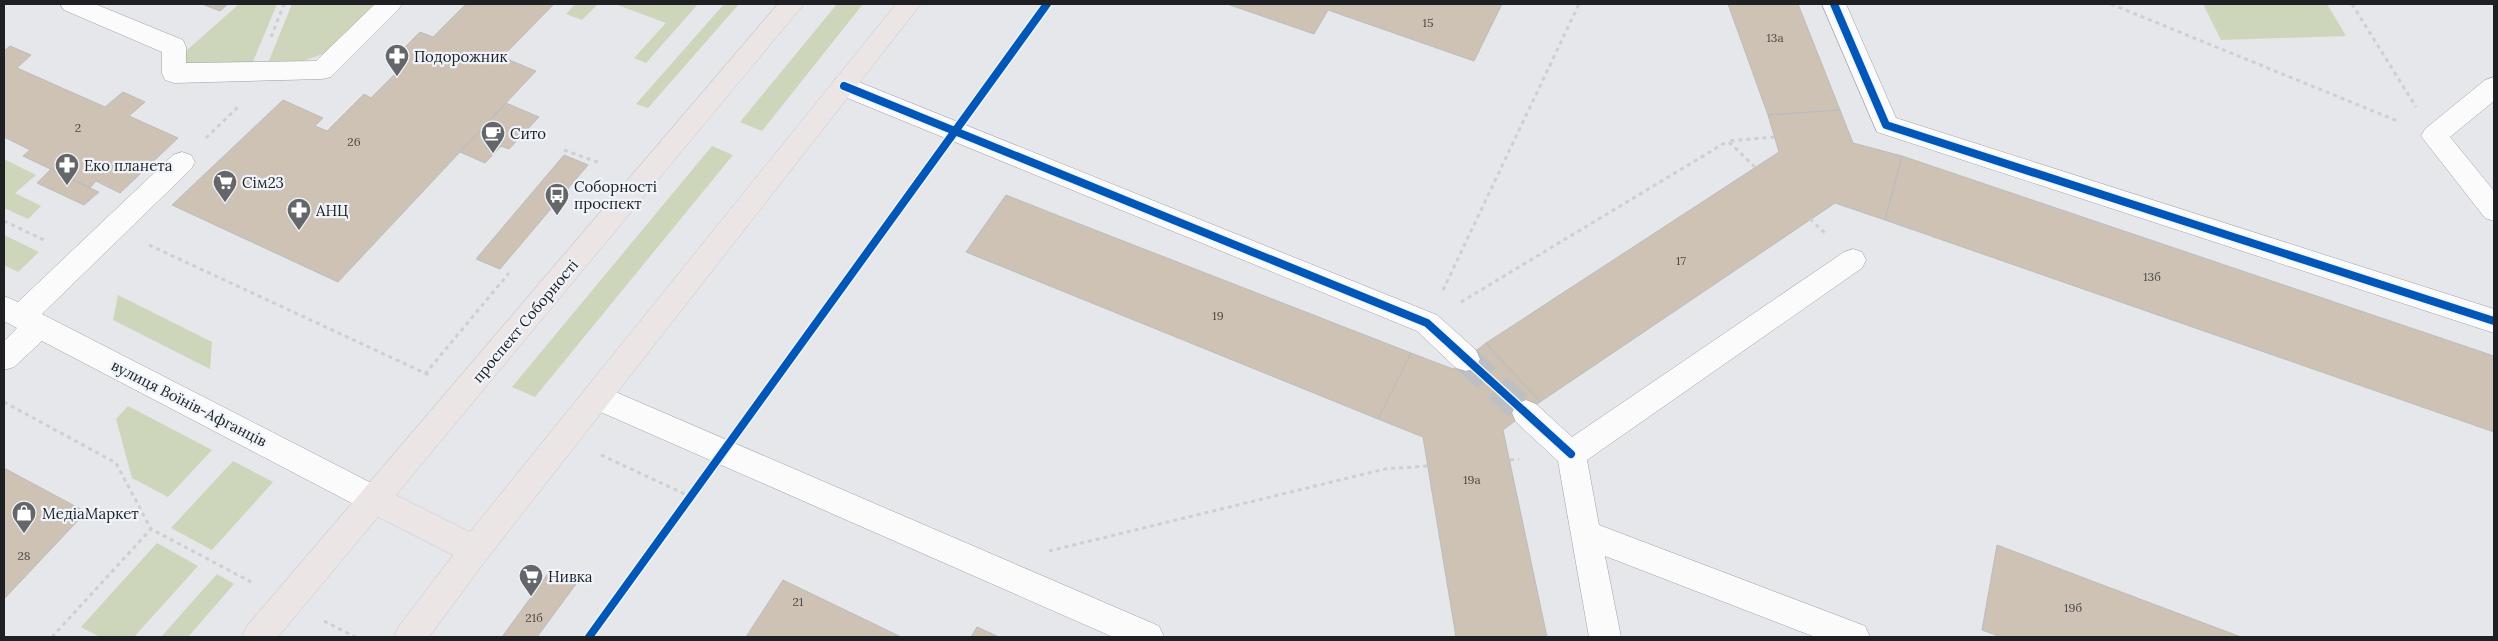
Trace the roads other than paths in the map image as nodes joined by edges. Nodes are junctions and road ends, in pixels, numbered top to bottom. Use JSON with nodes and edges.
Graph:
{"nodes":[{"id":1,"x":72,"y":4,"type":"edge"},
{"id":2,"x":390,"y":4,"type":"edge"},
{"id":3,"x":792,"y":4,"type":"edge"},
{"id":4,"x":909,"y":4,"type":"edge"},
{"id":5,"x":1834,"y":4,"type":"edge"},
{"id":6,"x":844,"y":86,"type":"junction"},
{"id":7,"x":2494,"y":86,"type":"edge"},
{"id":8,"x":182,"y":162,"type":"road end"},
{"id":9,"x":2494,"y":210,"type":"edge"},
{"id":10,"x":1853,"y":260,"type":"dead end"},
{"id":11,"x":21,"y":317,"type":"edge"},
{"id":12,"x":2494,"y":321,"type":"edge"},
{"id":13,"x":4,"y":358,"type":"edge"},
{"id":14,"x":1466,"y":359,"type":"tunnel mouth"},
{"id":15,"x":597,"y":397,"type":"junction"},
{"id":16,"x":1526,"y":413,"type":"tunnel mouth"},
{"id":17,"x":1571,"y":454,"type":"junction"},
{"id":18,"x":373,"y":499,"type":"junction"},
{"id":19,"x":1585,"y":534,"type":"junction"},
{"id":20,"x":475,"y":550,"type":"junction"},
{"id":21,"x":258,"y":637,"type":"edge"},
{"id":22,"x":410,"y":637,"type":"edge"},
{"id":23,"x":1148,"y":637,"type":"edge"},
{"id":24,"x":1605,"y":637,"type":"edge"},
{"id":25,"x":1854,"y":637,"type":"edge"}],
"edges":[{"from":1,"to":2,"type":"street"},
{"from":3,"to":18,"type":"main road","name":"проспект Соборності"},
{"from":4,"to":6,"type":"main road"},
{"from":5,"to":12,"type":"street"},
{"from":6,"to":14,"type":"street"},
{"from":6,"to":15,"type":"main road"},
{"from":7,"to":9,"type":"street"},
{"from":8,"to":11,"type":"street"},
{"from":10,"to":17,"type":"street"},
{"from":11,"to":13,"type":"street"},
{"from":11,"to":18,"type":"street","name":"вулиця Воїнів-Афганців"},
{"from":15,"to":20,"type":"main road"},
{"from":15,"to":23,"type":"street"},
{"from":16,"to":17,"type":"street"},
{"from":17,"to":19,"type":"street"},
{"from":18,"to":20,"type":"main road"},
{"from":18,"to":21,"type":"main road","name":"проспект Соборності"},
{"from":19,"to":24,"type":"street"},
{"from":19,"to":25,"type":"street"},
{"from":20,"to":22,"type":"main road"}]}
